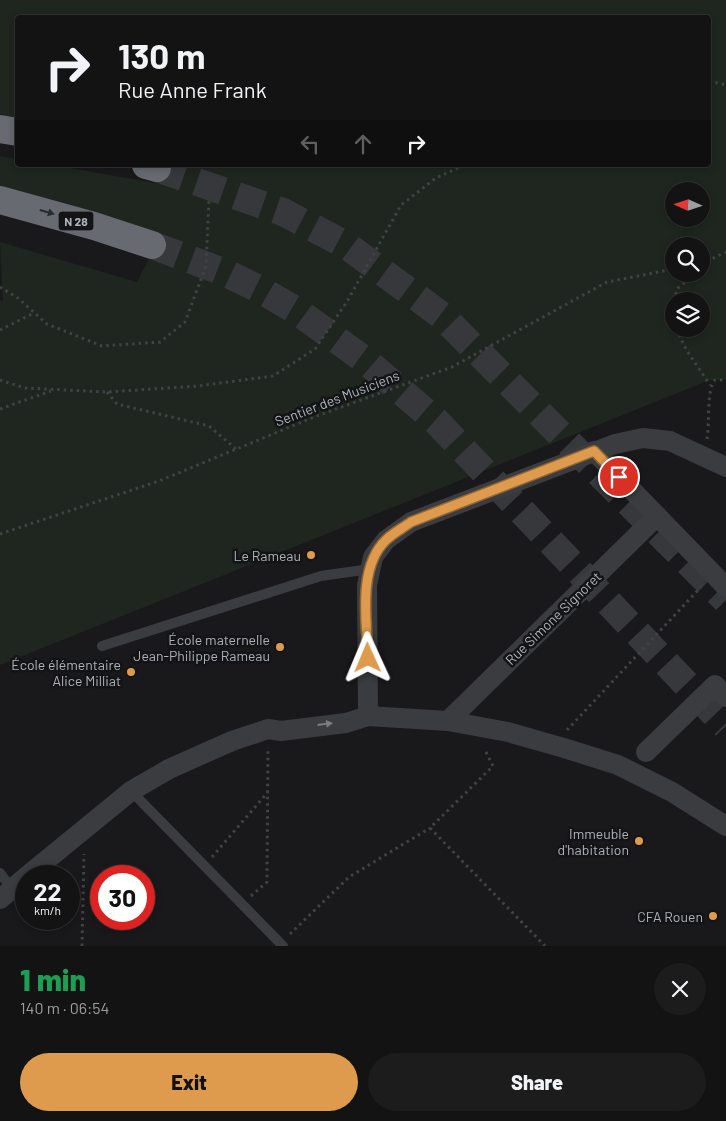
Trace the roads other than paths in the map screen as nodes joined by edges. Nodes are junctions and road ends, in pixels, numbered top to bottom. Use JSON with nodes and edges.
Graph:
{"nodes":[{"id":1,"x":0,"y":129,"type":"edge"},
{"id":2,"x":15,"y":132,"type":"edge"},
{"id":3,"x":0,"y":200,"type":"edge"},
{"id":4,"x":152,"y":245,"type":"tunnel mouth"},
{"id":5,"x":594,"y":451,"type":"junction"},
{"id":6,"x":726,"y":467,"type":"edge"},
{"id":7,"x":657,"y":516,"type":"junction"},
{"id":8,"x":370,"y":569,"type":"junction"},
{"id":9,"x":726,"y":587,"type":"edge"},
{"id":10,"x":102,"y":646,"type":"dead end"},
{"id":11,"x":726,"y":697,"type":"edge"},
{"id":12,"x":368,"y":716,"type":"junction"},
{"id":13,"x":448,"y":721,"type":"junction"},
{"id":14,"x":646,"y":752,"type":"dead end"},
{"id":15,"x":131,"y":791,"type":"junction"},
{"id":16,"x":725,"y":822,"type":"edge"},
{"id":17,"x":13,"y":883,"type":"edge"},
{"id":18,"x":282,"y":945,"type":"edge"}],
"edges":[{"from":1,"to":2,"type":"highway"},
{"from":3,"to":4,"type":"highway","number":"N 28","one_way":true},
{"from":5,"to":6,"type":"street"},
{"from":5,"to":7,"type":"street"},
{"from":5,"to":8,"type":"street"},
{"from":7,"to":9,"type":"street"},
{"from":7,"to":13,"type":"street","name":"Rue Simone Signoret"},
{"from":8,"to":10,"type":"lane"},
{"from":8,"to":12,"type":"street"},
{"from":11,"to":14,"type":"street"},
{"from":12,"to":13,"type":"street"},
{"from":15,"to":12,"type":"street","one_way":true},
{"from":13,"to":16,"type":"street"},
{"from":15,"to":17,"type":"street"},
{"from":15,"to":18,"type":"lane"}]}
